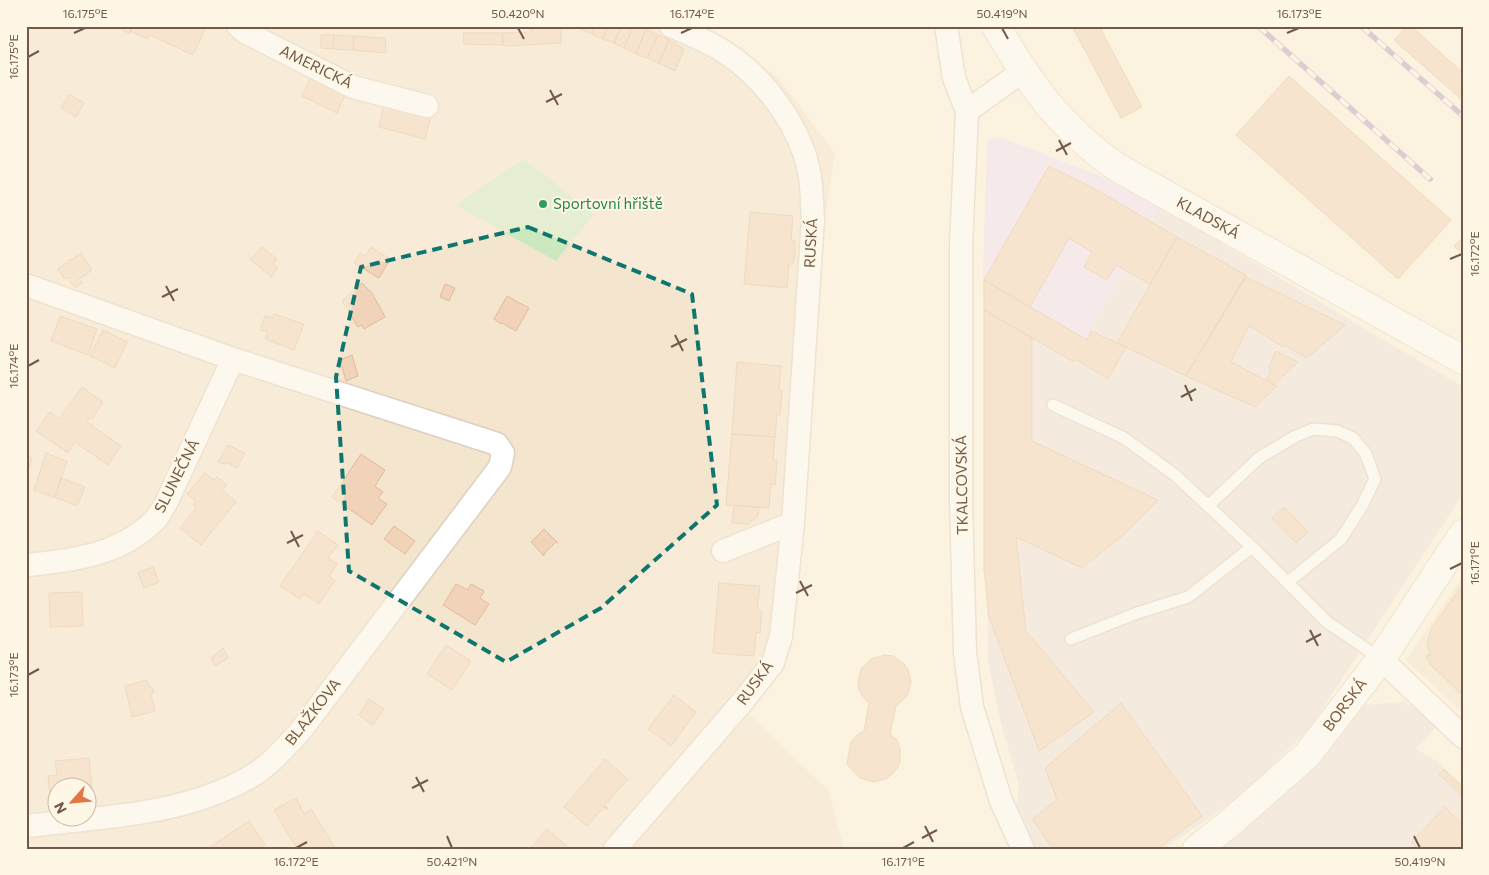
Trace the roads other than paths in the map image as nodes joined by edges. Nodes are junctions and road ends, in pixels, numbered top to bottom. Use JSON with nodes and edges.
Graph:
{"nodes":[{"id":1,"x":238,"y":26,"type":"edge"},
{"id":2,"x":671,"y":26,"type":"edge"},
{"id":3,"x":946,"y":26,"type":"edge"},
{"id":4,"x":996,"y":26,"type":"edge"},
{"id":5,"x":1023,"y":71,"type":"junction"},
{"id":6,"x":427,"y":106,"type":"dead end"},
{"id":7,"x":967,"y":111,"type":"junction"},
{"id":8,"x":26,"y":285,"type":"edge"},
{"id":9,"x":233,"y":360,"type":"junction"},
{"id":10,"x":1463,"y":360,"type":"edge"},
{"id":11,"x":1053,"y":405,"type":"dead end"},
{"id":12,"x":1208,"y":506,"type":"junction"},
{"id":13,"x":793,"y":523,"type":"junction"},
{"id":14,"x":1463,"y":534,"type":"edge"},
{"id":15,"x":1252,"y":547,"type":"junction"},
{"id":16,"x":723,"y":551,"type":"dead end"},
{"id":17,"x":26,"y":565,"type":"edge"},
{"id":18,"x":1288,"y":582,"type":"junction"},
{"id":19,"x":1071,"y":639,"type":"dead end"},
{"id":20,"x":1381,"y":659,"type":"junction"},
{"id":21,"x":1463,"y":737,"type":"edge"},
{"id":22,"x":26,"y":826,"type":"edge"},
{"id":23,"x":615,"y":849,"type":"edge"},
{"id":24,"x":1023,"y":849,"type":"edge"},
{"id":25,"x":1197,"y":849,"type":"edge"}],
"edges":[{"from":1,"to":6,"type":"street","name":"AMERICKÁ"},
{"from":2,"to":13,"type":"street","name":"RUSKÁ"},
{"from":3,"to":7,"type":"street","name":"TKALCOVSKÁ"},
{"from":4,"to":5,"type":"main road","name":"KLADSKÁ"},
{"from":5,"to":7,"type":"street"},
{"from":5,"to":10,"type":"main road","name":"KLADSKÁ"},
{"from":7,"to":24,"type":"street","name":"TKALCOVSKÁ"},
{"from":8,"to":9,"type":"street"},
{"from":9,"to":17,"type":"street","name":"SLUNEČNÁ"},
{"from":9,"to":22,"type":"street","name":"BLAŽKOVA"},
{"from":11,"to":12,"type":"lane"},
{"from":12,"to":15,"type":"lane"},
{"from":12,"to":18,"type":"lane"},
{"from":13,"to":16,"type":"street"},
{"from":13,"to":23,"type":"street","name":"RUSKÁ"},
{"from":14,"to":20,"type":"main road","name":"BORSKÁ"},
{"from":15,"to":18,"type":"lane"},
{"from":15,"to":19,"type":"lane"},
{"from":18,"to":20,"type":"lane"},
{"from":20,"to":21,"type":"street"},
{"from":20,"to":25,"type":"main road","name":"BORSKÁ"}]}
